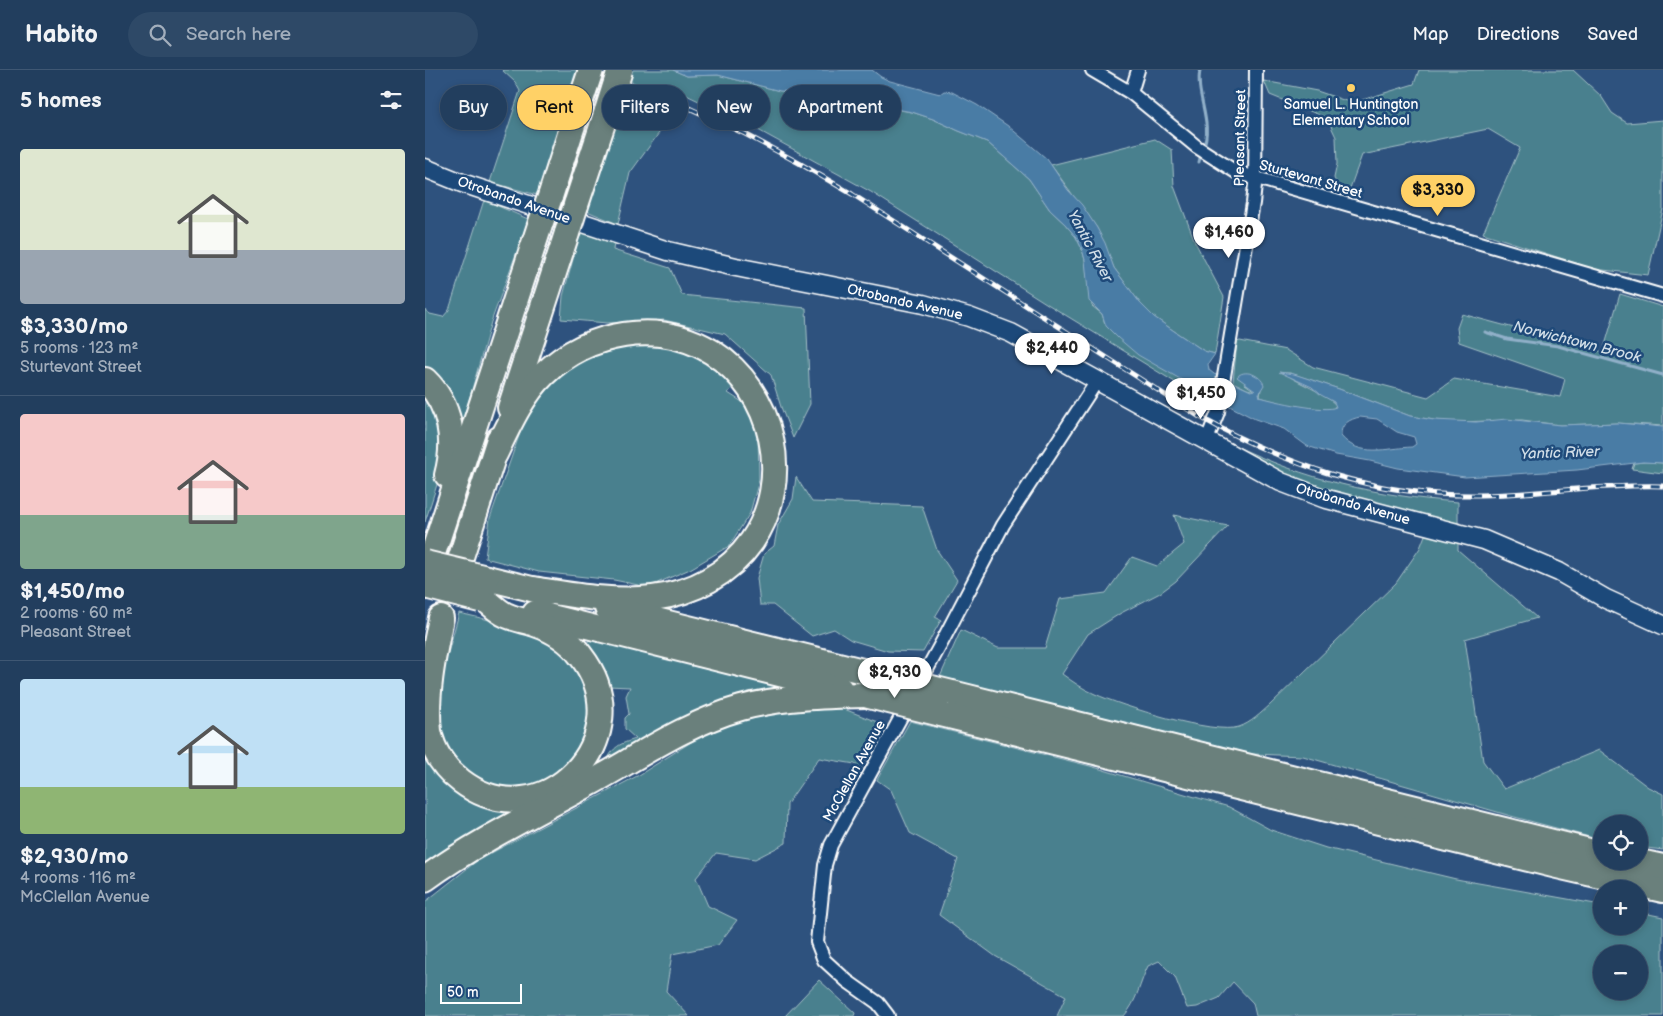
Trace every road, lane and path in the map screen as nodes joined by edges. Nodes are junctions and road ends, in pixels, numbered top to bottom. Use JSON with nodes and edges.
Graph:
{"nodes":[{"id":1,"x":591,"y":70,"type":"edge"},
{"id":2,"x":620,"y":70,"type":"edge"},
{"id":3,"x":1092,"y":70,"type":"edge"},
{"id":4,"x":1138,"y":70,"type":"edge"},
{"id":5,"x":1257,"y":70,"type":"edge"},
{"id":6,"x":1131,"y":93,"type":"junction"},
{"id":7,"x":425,"y":168,"type":"edge"},
{"id":8,"x":1255,"y":179,"type":"junction"},
{"id":9,"x":1663,"y":296,"type":"edge"},
{"id":10,"x":425,"y":380,"type":"edge"},
{"id":11,"x":1097,"y":381,"type":"junction"},
{"id":12,"x":1206,"y":442,"type":"junction"},
{"id":13,"x":495,"y":454,"type":"junction"},
{"id":14,"x":439,"y":534,"type":"junction"},
{"id":15,"x":425,"y":563,"type":"edge"},
{"id":16,"x":425,"y":578,"type":"edge"},
{"id":17,"x":425,"y":586,"type":"edge"},
{"id":18,"x":533,"y":590,"type":"junction"},
{"id":19,"x":485,"y":593,"type":"junction"},
{"id":20,"x":441,"y":618,"type":"junction"},
{"id":21,"x":1663,"y":625,"type":"edge"},
{"id":22,"x":425,"y":667,"type":"edge"},
{"id":23,"x":867,"y":696,"type":"junction"},
{"id":24,"x":946,"y":704,"type":"junction"},
{"id":25,"x":1593,"y":852,"type":"edge"},
{"id":26,"x":1648,"y":864,"type":"edge"},
{"id":27,"x":1663,"y":867,"type":"edge"},
{"id":28,"x":425,"y":879,"type":"edge"},
{"id":29,"x":1663,"y":890,"type":"edge"},
{"id":30,"x":888,"y":1016,"type":"edge"}],
"edges":[{"from":1,"to":14,"type":"highway","bridge":true},
{"from":2,"to":13,"type":"highway","bridge":true},
{"from":3,"to":6,"type":"street","name":"Sturtevant Street"},
{"from":4,"to":6,"type":"street"},
{"from":5,"to":8,"type":"street","name":"Pleasant Street"},
{"from":6,"to":8,"type":"street","name":"Sturtevant Street"},
{"from":7,"to":11,"type":"street","name":"Otrobando Avenue"},
{"from":8,"to":9,"type":"street","name":"Sturtevant Street"},
{"from":8,"to":12,"type":"street","name":"Pleasant Street"},
{"from":10,"to":14,"type":"highway"},
{"from":11,"to":12,"type":"street","name":"Otrobando Avenue"},
{"from":11,"to":30,"type":"street","name":"McClellan Avenue"},
{"from":12,"to":21,"type":"street","name":"Otrobando Avenue"},
{"from":13,"to":18,"type":"highway"},
{"from":13,"to":20,"type":"highway"},
{"from":14,"to":16,"type":"highway"},
{"from":15,"to":19,"type":"highway","bridge":true},
{"from":17,"to":19,"type":"highway","bridge":true},
{"from":18,"to":19,"type":"highway"},
{"from":18,"to":24,"type":"highway","bridge":true},
{"from":19,"to":20,"type":"highway"},
{"from":19,"to":23,"type":"highway"},
{"from":20,"to":22,"type":"highway"},
{"from":23,"to":24,"type":"highway","bridge":true},
{"from":23,"to":28,"type":"highway"},
{"from":24,"to":25,"type":"highway"},
{"from":24,"to":29,"type":"highway"},
{"from":26,"to":27,"type":"highway"}]}
